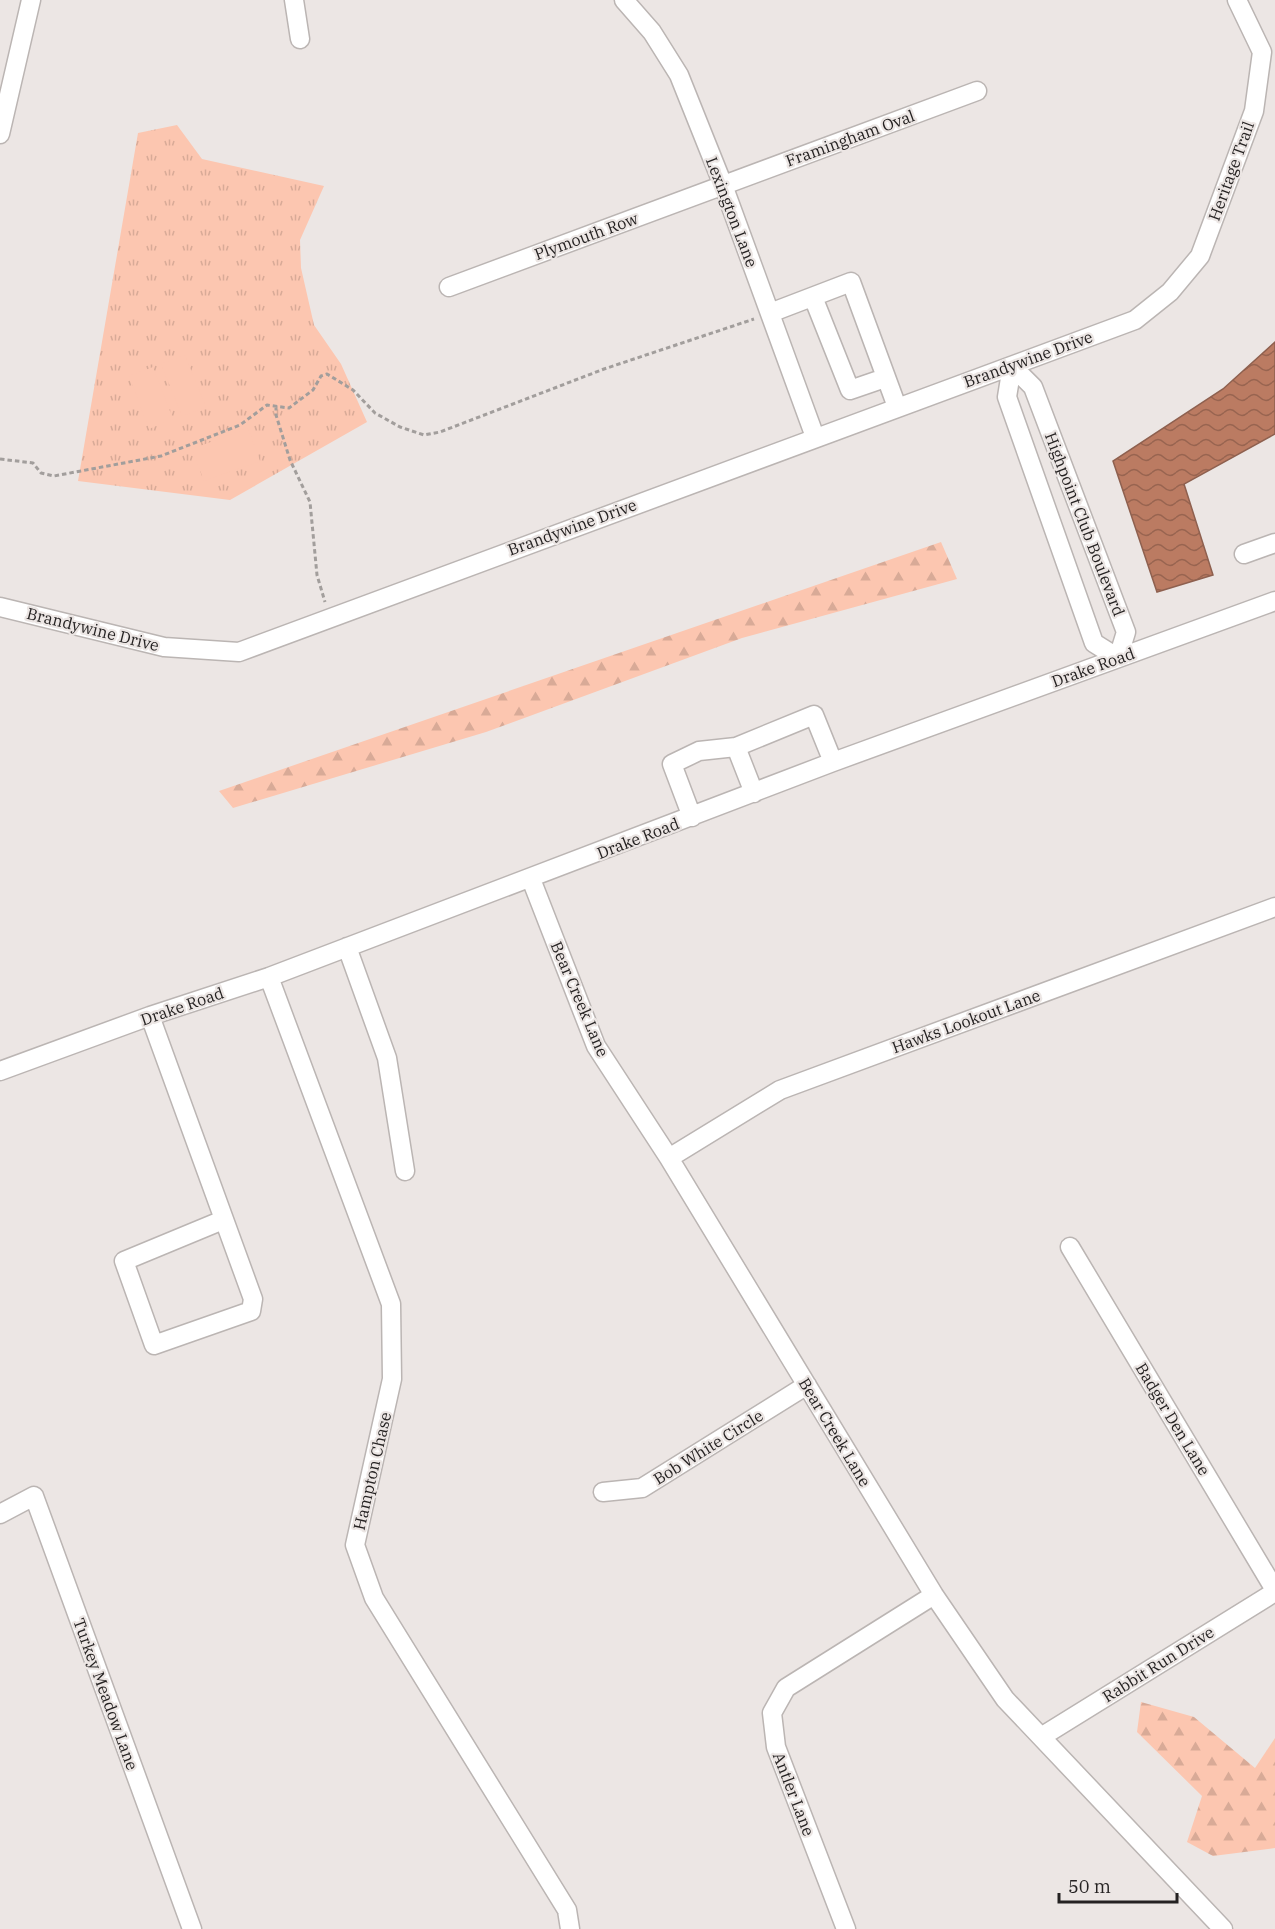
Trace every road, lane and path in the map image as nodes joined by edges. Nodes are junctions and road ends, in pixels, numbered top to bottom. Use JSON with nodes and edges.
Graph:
{"nodes":[{"id":1,"x":32,"y":0,"type":"edge"},
{"id":2,"x":294,"y":0,"type":"edge"},
{"id":3,"x":624,"y":0,"type":"edge"},
{"id":4,"x":1237,"y":0,"type":"edge"},
{"id":5,"x":300,"y":39,"type":"dead end"},
{"id":6,"x":1268,"y":49,"type":"edge"},
{"id":7,"x":977,"y":91,"type":"dead end"},
{"id":8,"x":5,"y":94,"type":"edge"},
{"id":9,"x":0,"y":134,"type":"edge"},
{"id":10,"x":723,"y":185,"type":"junction"},
{"id":11,"x":449,"y":287,"type":"dead end"},
{"id":12,"x":813,"y":297,"type":"junction"},
{"id":13,"x":770,"y":313,"type":"junction"},
{"id":14,"x":1135,"y":320,"type":"joint"},
{"id":15,"x":1012,"y":366,"type":"junction"},
{"id":16,"x":885,"y":378,"type":"junction"},
{"id":17,"x":276,"y":406,"type":"junction"},
{"id":18,"x":897,"y":408,"type":"junction"},
{"id":19,"x":815,"y":437,"type":"junction"},
{"id":20,"x":0,"y":459,"type":"edge"},
{"id":21,"x":1275,"y":543,"type":"edge"},
{"id":22,"x":1244,"y":554,"type":"dead end"},
{"id":23,"x":1275,"y":601,"type":"edge"},
{"id":24,"x":0,"y":607,"type":"edge"},
{"id":25,"x":330,"y":618,"type":"junction"},
{"id":26,"x":1118,"y":658,"type":"junction"},
{"id":27,"x":736,"y":747,"type":"junction"},
{"id":28,"x":833,"y":762,"type":"junction"},
{"id":29,"x":754,"y":793,"type":"junction"},
{"id":30,"x":692,"y":817,"type":"junction"},
{"id":31,"x":531,"y":879,"type":"junction"},
{"id":32,"x":1275,"y":907,"type":"edge"},
{"id":33,"x":347,"y":947,"type":"junction"},
{"id":34,"x":269,"y":977,"type":"junction"},
{"id":35,"x":150,"y":1016,"type":"junction"},
{"id":36,"x":0,"y":1071,"type":"edge"},
{"id":37,"x":669,"y":1158,"type":"junction"},
{"id":38,"x":405,"y":1171,"type":"dead end"},
{"id":39,"x":223,"y":1220,"type":"junction"},
{"id":40,"x":1070,"y":1247,"type":"dead end"},
{"id":41,"x":807,"y":1385,"type":"junction"},
{"id":42,"x":603,"y":1492,"type":"dead end"},
{"id":43,"x":0,"y":1514,"type":"edge"},
{"id":44,"x":1275,"y":1591,"type":"edge"},
{"id":45,"x":934,"y":1595,"type":"junction"},
{"id":46,"x":1041,"y":1737,"type":"junction"},
{"id":47,"x":192,"y":1929,"type":"edge"},
{"id":48,"x":570,"y":1929,"type":"edge"},
{"id":49,"x":846,"y":1929,"type":"edge"},
{"id":50,"x":1223,"y":1929,"type":"edge"}],
"edges":[{"from":1,"to":8,"type":"street"},
{"from":2,"to":5,"type":"street"},
{"from":3,"to":10,"type":"street","name":"Lexington Lane"},
{"from":4,"to":6,"type":"street","name":"Heritage Trail"},
{"from":6,"to":14,"type":"street","name":"Heritage Trail"},
{"from":7,"to":10,"type":"street","name":"Framingham Oval"},
{"from":8,"to":9,"type":"street"},
{"from":10,"to":11,"type":"street","name":"Plymouth Row"},
{"from":10,"to":13,"type":"street","name":"Lexington Lane"},
{"from":12,"to":13,"type":"street"},
{"from":12,"to":16,"type":"street"},
{"from":12,"to":16,"type":"street"},
{"from":13,"to":17,"type":"path"},
{"from":13,"to":19,"type":"street","name":"Lexington Lane"},
{"from":14,"to":15,"type":"street","name":"Brandywine Drive"},
{"from":15,"to":18,"type":"street","name":"Brandywine Drive"},
{"from":15,"to":26,"type":"street","name":"Highpoint Club Boulevard"},
{"from":15,"to":26,"type":"street","name":"Highpoint Club Boulevard"},
{"from":16,"to":18,"type":"street"},
{"from":17,"to":20,"type":"path"},
{"from":17,"to":25,"type":"path"},
{"from":18,"to":19,"type":"street","name":"Brandywine Drive"},
{"from":19,"to":25,"type":"street","name":"Brandywine Drive"},
{"from":21,"to":22,"type":"street"},
{"from":23,"to":26,"type":"street","name":"Drake Road"},
{"from":24,"to":25,"type":"street","name":"Brandywine Drive"},
{"from":26,"to":28,"type":"street","name":"Drake Road"},
{"from":27,"to":28,"type":"street"},
{"from":27,"to":29,"type":"street"},
{"from":27,"to":30,"type":"street"},
{"from":28,"to":29,"type":"street","name":"Drake Road"},
{"from":29,"to":30,"type":"street","name":"Drake Road"},
{"from":30,"to":31,"type":"street","name":"Drake Road"},
{"from":31,"to":33,"type":"street","name":"Drake Road"},
{"from":31,"to":37,"type":"street","name":"Bear Creek Lane"},
{"from":32,"to":37,"type":"street","name":"Hawks Lookout Lane"},
{"from":33,"to":34,"type":"street","name":"Drake Road"},
{"from":33,"to":38,"type":"street"},
{"from":34,"to":35,"type":"street","name":"Drake Road"},
{"from":34,"to":48,"type":"street","name":"Hampton Chase"},
{"from":35,"to":36,"type":"street","name":"Drake Road"},
{"from":35,"to":39,"type":"street"},
{"from":37,"to":41,"type":"street","name":"Bear Creek Lane"},
{"from":39,"to":39,"type":"street"},
{"from":40,"to":44,"type":"street","name":"Badger Den Lane"},
{"from":41,"to":42,"type":"street","name":"Bob White Circle"},
{"from":41,"to":45,"type":"street","name":"Bear Creek Lane"},
{"from":43,"to":47,"type":"street","name":"Turkey Meadow Lane"},
{"from":44,"to":46,"type":"street","name":"Rabbit Run Drive"},
{"from":45,"to":46,"type":"street","name":"Bear Creek Lane"},
{"from":45,"to":49,"type":"street","name":"Antler Lane"},
{"from":46,"to":50,"type":"street","name":"Bear Creek Lane"}]}
